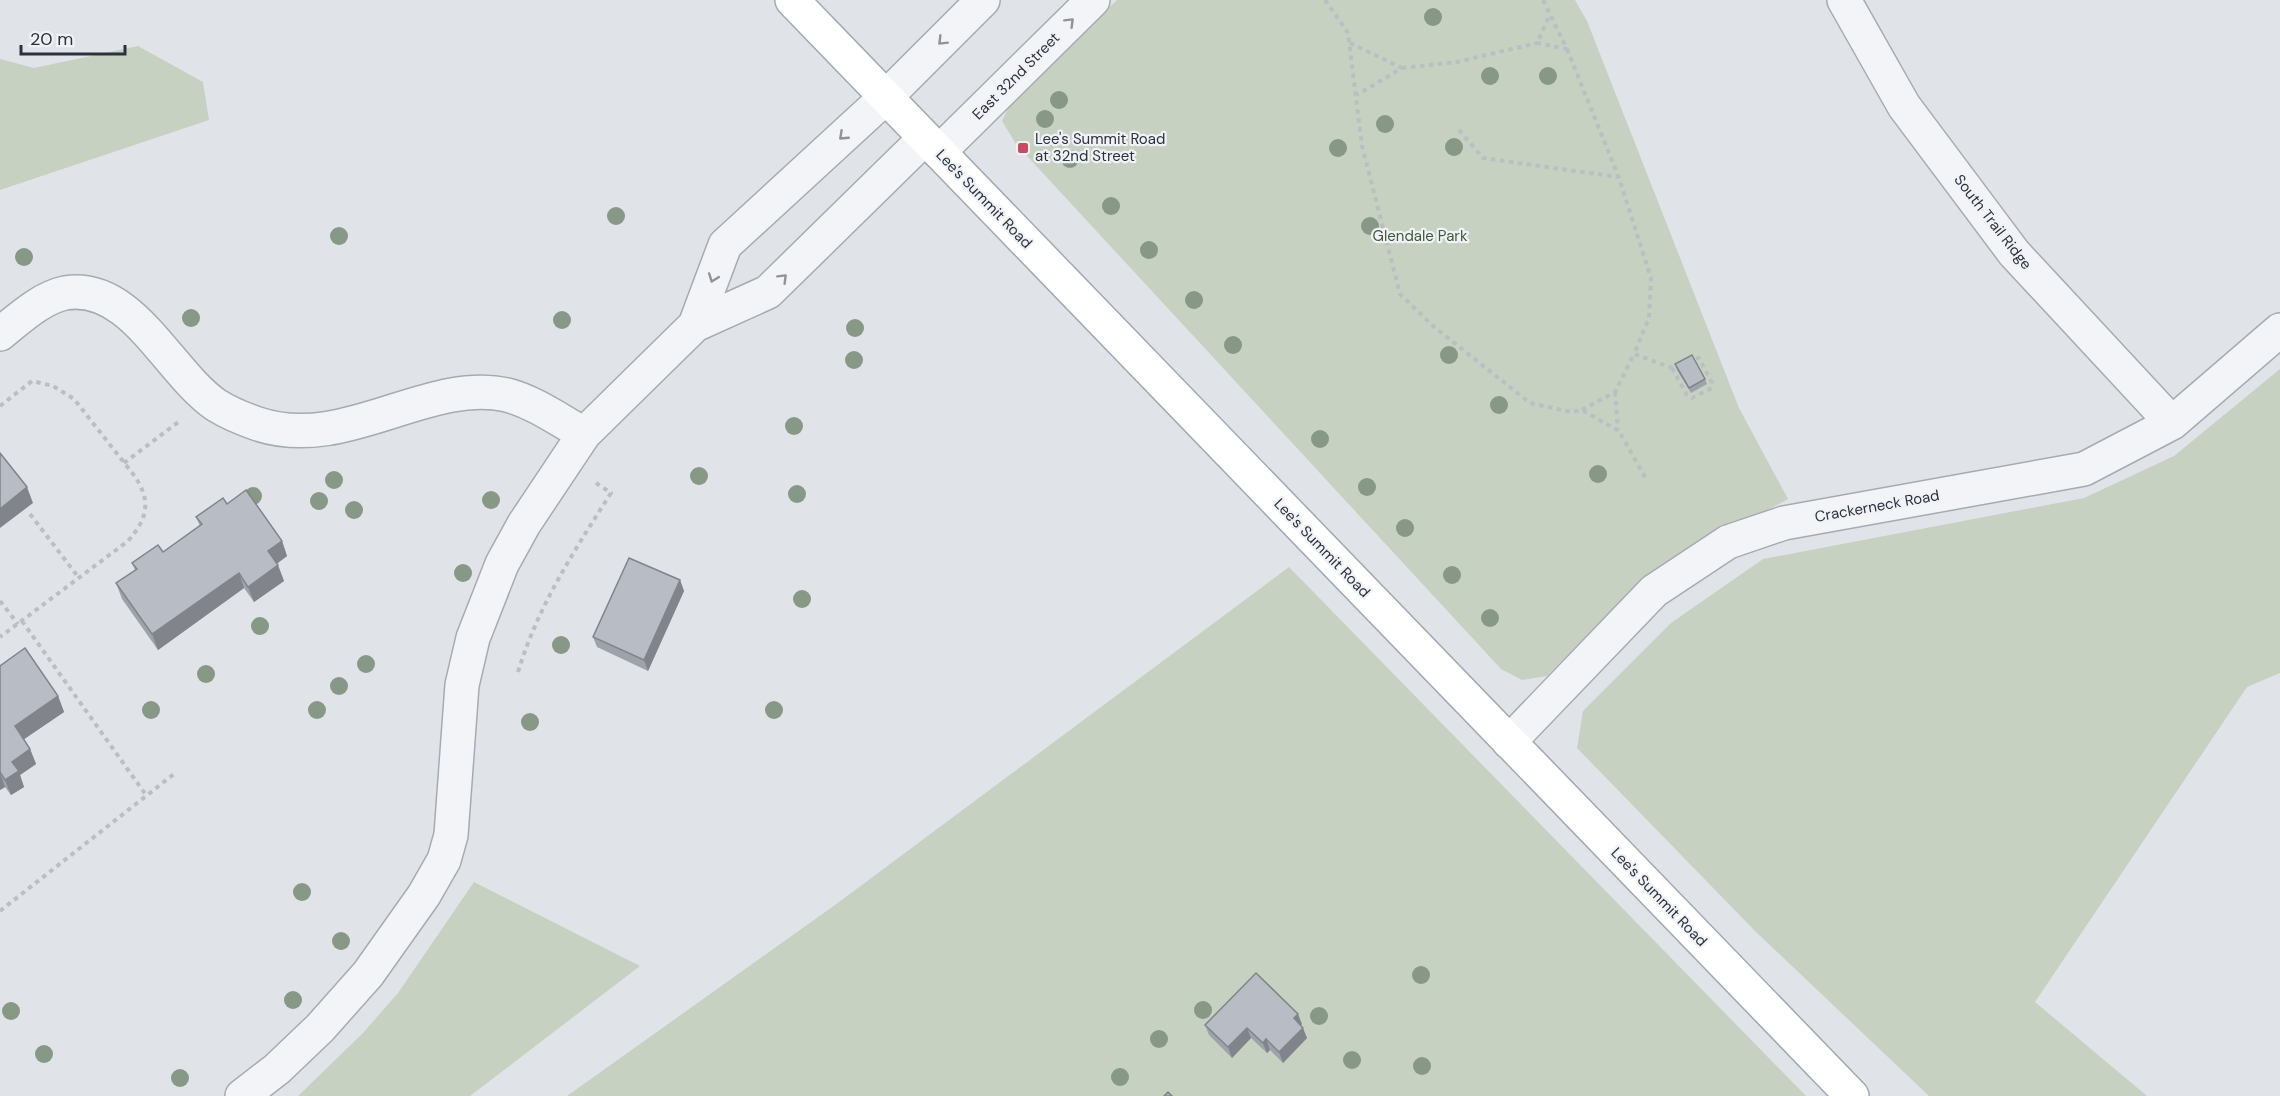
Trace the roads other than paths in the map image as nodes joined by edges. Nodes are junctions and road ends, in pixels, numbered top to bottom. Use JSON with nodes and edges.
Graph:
{"nodes":[{"id":1,"x":792,"y":0,"type":"edge"},
{"id":2,"x":983,"y":0,"type":"edge"},
{"id":3,"x":1093,"y":0,"type":"edge"},
{"id":4,"x":1844,"y":0,"type":"edge"},
{"id":5,"x":886,"y":97,"type":"junction"},
{"id":6,"x":931,"y":145,"type":"junction"},
{"id":7,"x":695,"y":325,"type":"junction"},
{"id":8,"x":2280,"y":330,"type":"edge"},
{"id":9,"x":0,"y":334,"type":"edge"},
{"id":10,"x":2172,"y":423,"type":"junction"},
{"id":11,"x":584,"y":434,"type":"junction"},
{"id":12,"x":1509,"y":742,"type":"junction"},
{"id":13,"x":242,"y":1096,"type":"edge"},
{"id":14,"x":1852,"y":1096,"type":"edge"}],
"edges":[{"from":1,"to":5,"type":"main road","name":"Lee's Summit Road"},
{"from":2,"to":5,"type":"street","one_way":true},
{"from":6,"to":3,"type":"street","name":"East 32nd Street","one_way":true},
{"from":4,"to":10,"type":"street","name":"South Trail Ridge"},
{"from":5,"to":6,"type":"main road","name":"Lee's Summit Road"},
{"from":5,"to":7,"type":"street","one_way":true},
{"from":7,"to":6,"type":"street","name":"East 32nd Street","one_way":true},
{"from":6,"to":12,"type":"main road","name":"Lee's Summit Road"},
{"from":7,"to":11,"type":"street"},
{"from":8,"to":10,"type":"street","name":"Crackerneck Road"},
{"from":9,"to":11,"type":"street"},
{"from":10,"to":12,"type":"street","name":"Crackerneck Road"},
{"from":11,"to":13,"type":"street"},
{"from":12,"to":14,"type":"main road","name":"Lee's Summit Road"}]}
